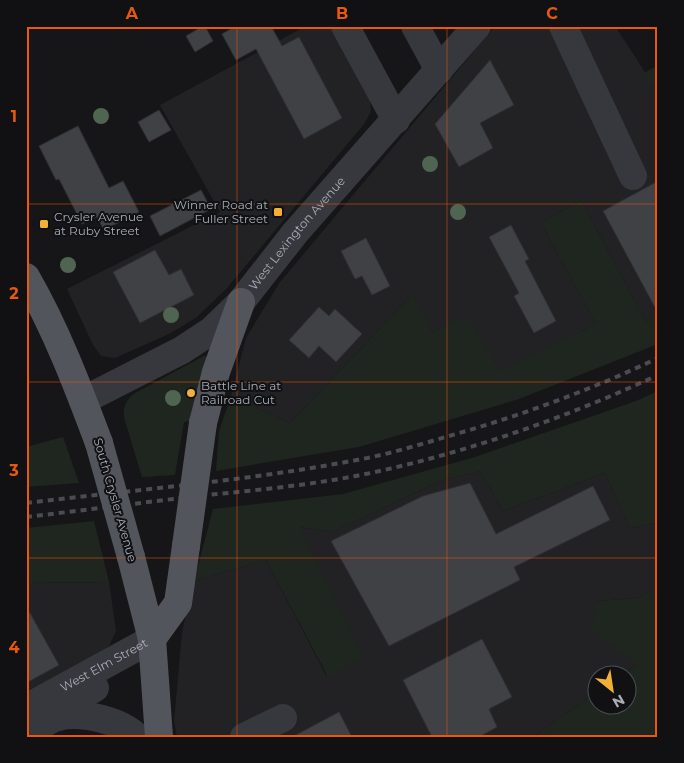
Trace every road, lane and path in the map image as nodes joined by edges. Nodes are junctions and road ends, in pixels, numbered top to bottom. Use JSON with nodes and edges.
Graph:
{"nodes":[{"id":1,"x":345,"y":26,"type":"edge"},
{"id":2,"x":415,"y":26,"type":"edge"},
{"id":3,"x":477,"y":26,"type":"edge"},
{"id":4,"x":563,"y":26,"type":"edge"},
{"id":5,"x":439,"y":70,"type":"junction"},
{"id":6,"x":396,"y":120,"type":"junction"},
{"id":7,"x":633,"y":176,"type":"dead end"},
{"id":8,"x":26,"y":276,"type":"edge"},
{"id":9,"x":241,"y":302,"type":"junction"},
{"id":10,"x":84,"y":400,"type":"junction"},
{"id":11,"x":152,"y":639,"type":"junction"},
{"id":12,"x":26,"y":708,"type":"edge"},
{"id":13,"x":59,"y":716,"type":"junction"},
{"id":14,"x":283,"y":718,"type":"dead end"},
{"id":15,"x":26,"y":734,"type":"edge"},
{"id":16,"x":137,"y":737,"type":"edge"},
{"id":17,"x":158,"y":737,"type":"edge"},
{"id":18,"x":244,"y":737,"type":"edge"}],
"edges":[{"from":1,"to":6,"type":"street"},
{"from":2,"to":5,"type":"street"},
{"from":3,"to":5,"type":"street","name":"West Lexington Avenue"},
{"from":4,"to":7,"type":"street"},
{"from":5,"to":6,"type":"street","name":"West Lexington Avenue"},
{"from":6,"to":9,"type":"street","name":"West Lexington Avenue"},
{"from":8,"to":10,"type":"main road","name":"South Crysler Avenue"},
{"from":9,"to":10,"type":"street","name":"West Lexington Avenue"},
{"from":9,"to":11,"type":"main road","bridge":true},
{"from":10,"to":11,"type":"main road","name":"South Crysler Avenue","bridge":true},
{"from":11,"to":12,"type":"street","name":"West Elm Street"},
{"from":11,"to":13,"type":"street","name":"West Elm Street"},
{"from":11,"to":17,"type":"main road","name":"South Crysler Avenue"},
{"from":13,"to":15,"type":"street","name":"West Elm Street"},
{"from":13,"to":16,"type":"street","name":"West Elm Street"},
{"from":14,"to":18,"type":"street"}]}
